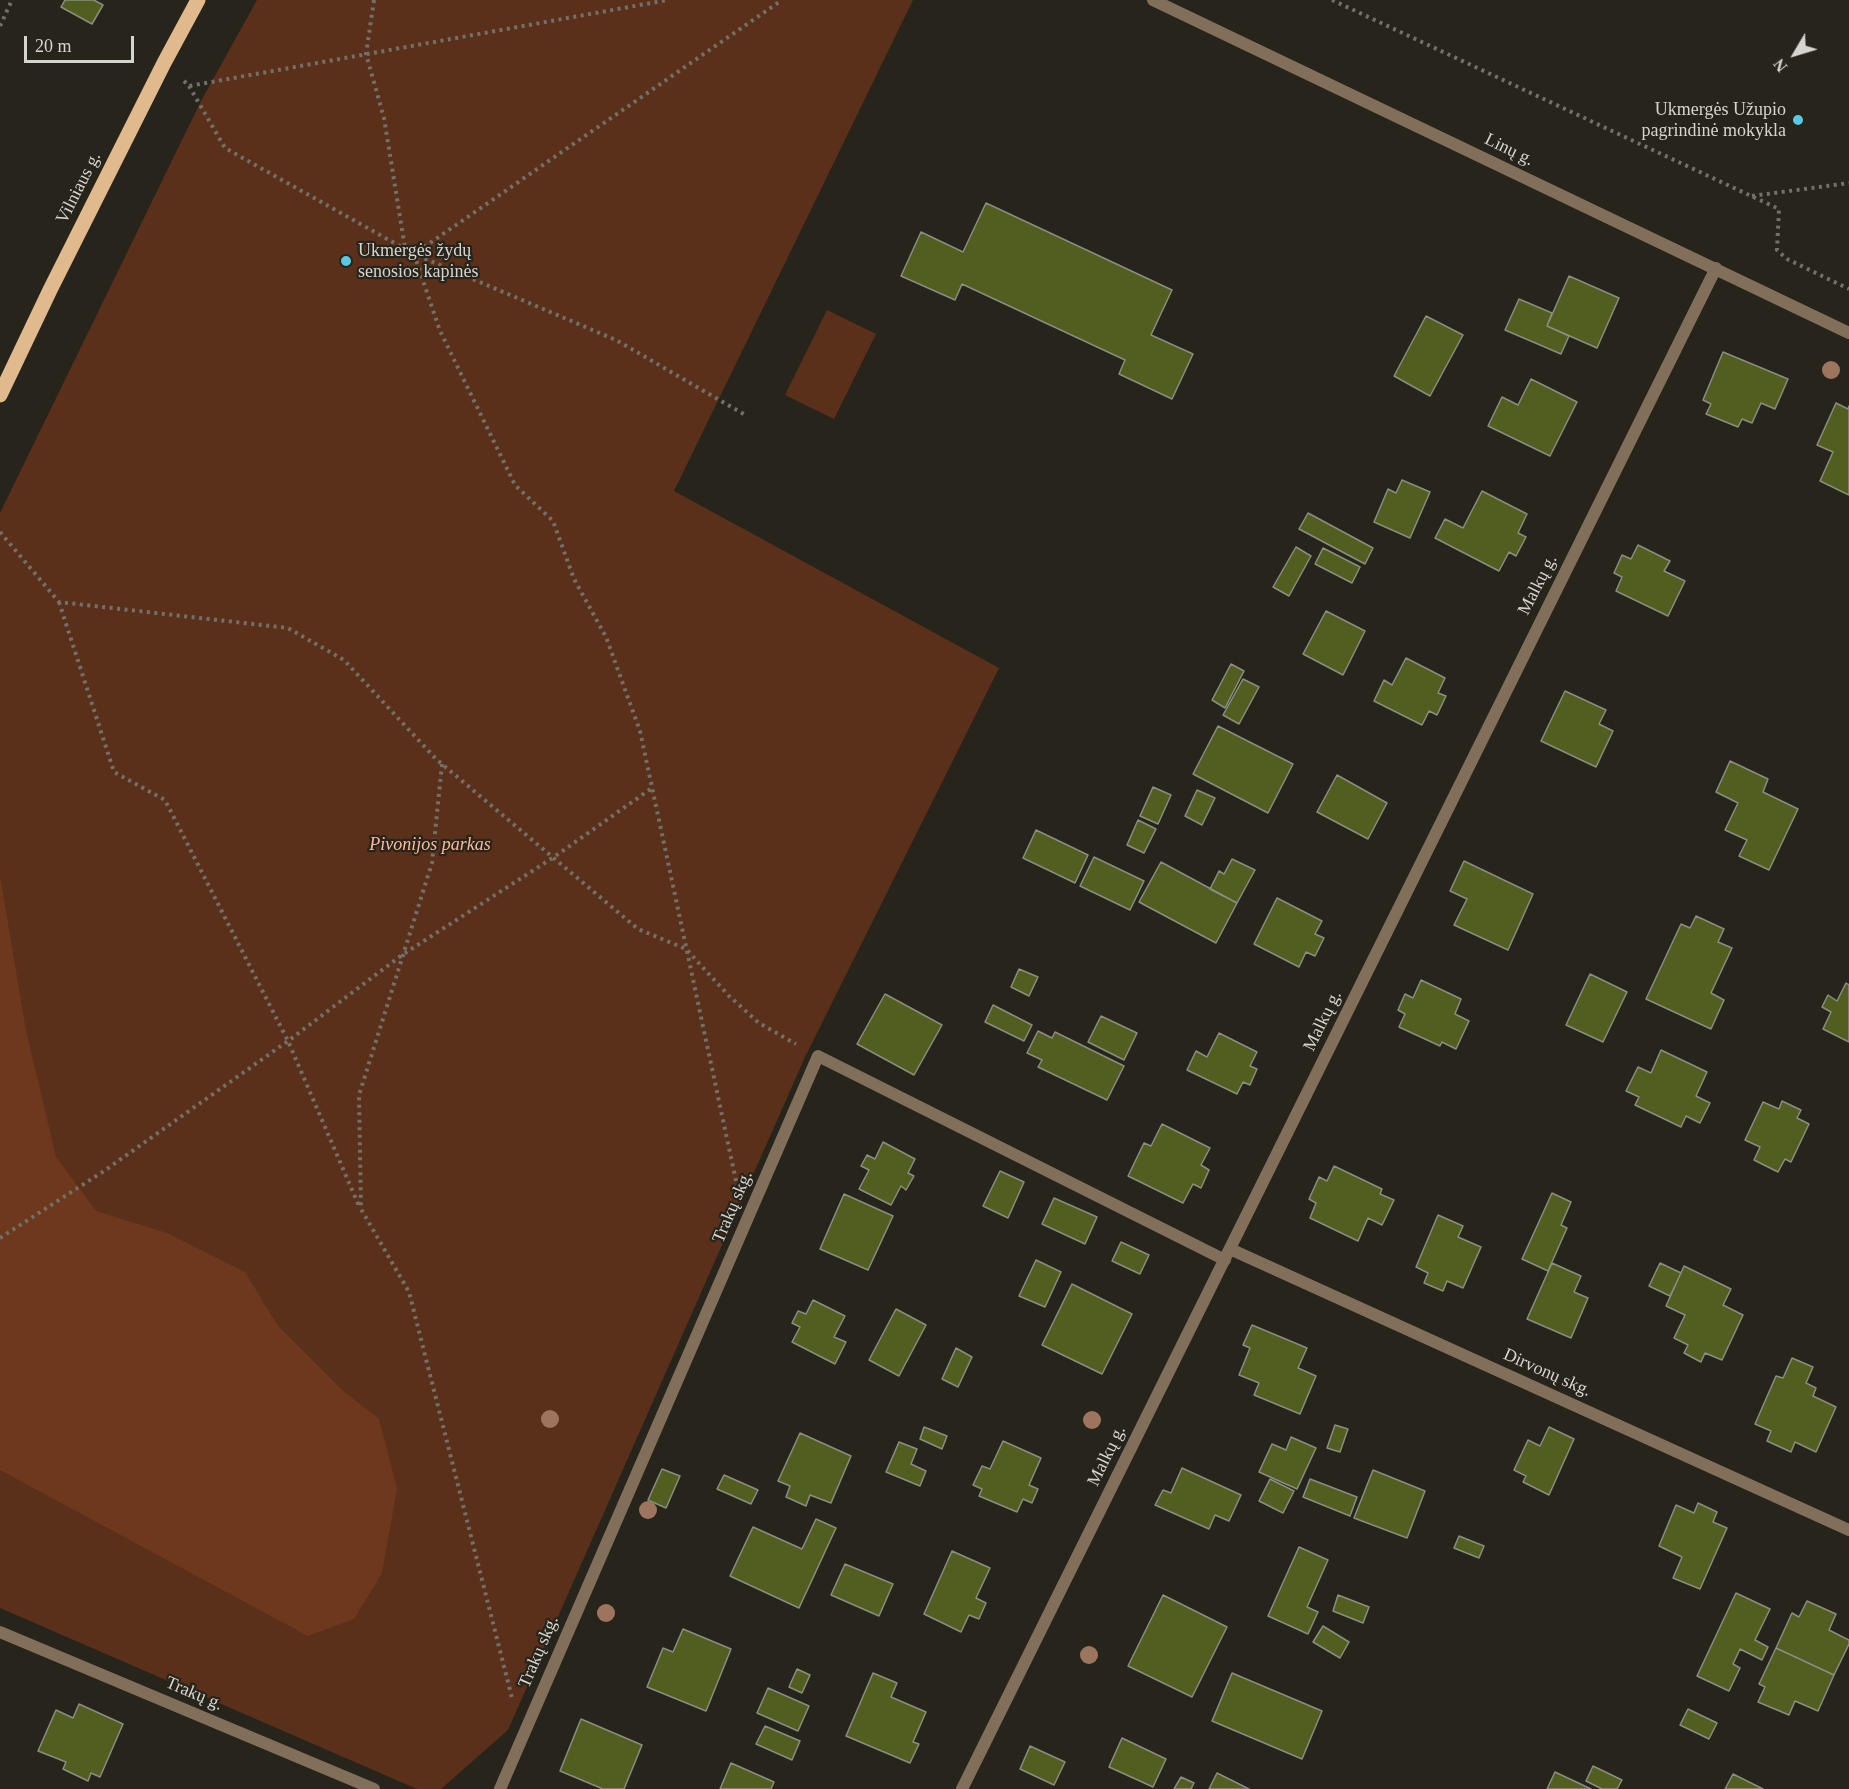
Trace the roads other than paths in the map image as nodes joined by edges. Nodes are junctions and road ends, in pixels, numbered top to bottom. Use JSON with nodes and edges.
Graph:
{"nodes":[{"id":1,"x":198,"y":0,"type":"edge"},
{"id":2,"x":1153,"y":0,"type":"edge"},
{"id":3,"x":1716,"y":268,"type":"junction"},
{"id":4,"x":1849,"y":333,"type":"edge"},
{"id":5,"x":0,"y":395,"type":"edge"},
{"id":6,"x":1227,"y":1255,"type":"junction"},
{"id":7,"x":1849,"y":1530,"type":"edge"},
{"id":8,"x":0,"y":1632,"type":"edge"},
{"id":9,"x":374,"y":1789,"type":"edge"},
{"id":10,"x":500,"y":1789,"type":"edge"},
{"id":11,"x":962,"y":1789,"type":"edge"}],
"edges":[{"from":1,"to":5,"type":"main road","name":"Vilniaus g."},
{"from":2,"to":3,"type":"street","name":"Linų g."},
{"from":3,"to":4,"type":"street","name":"Linų g."},
{"from":3,"to":6,"type":"street","name":"Malkų g."},
{"from":6,"to":7,"type":"street","name":"Dirvonų skg."},
{"from":6,"to":10,"type":"street","name":"Trakų skg."},
{"from":6,"to":11,"type":"street","name":"Malkų g."},
{"from":8,"to":9,"type":"street","name":"Trakų g."}]}
